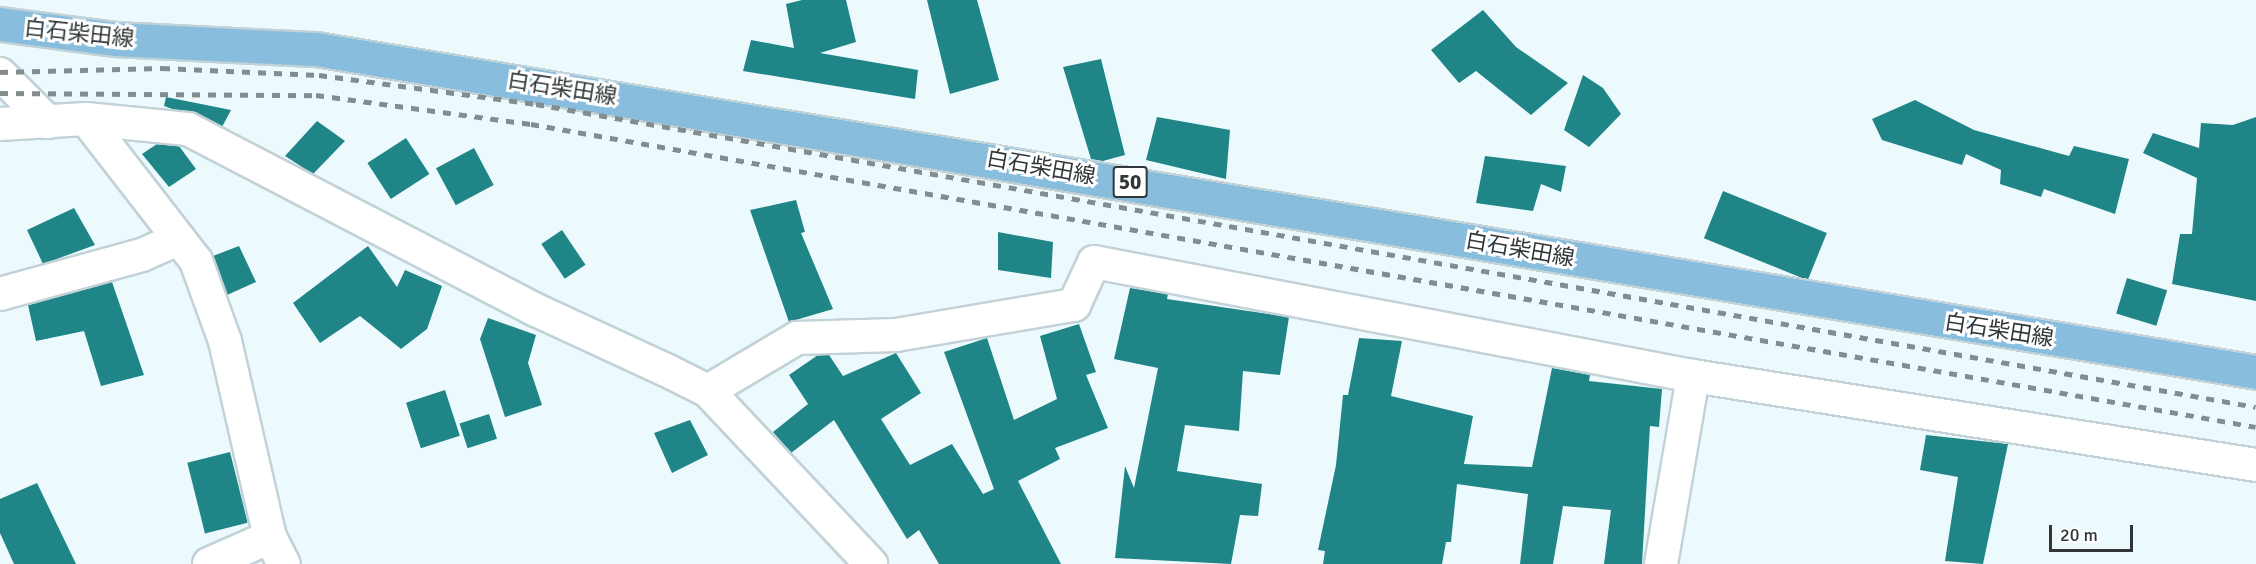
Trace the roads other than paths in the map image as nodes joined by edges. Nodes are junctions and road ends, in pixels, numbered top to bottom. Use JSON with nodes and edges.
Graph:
{"nodes":[{"id":1,"x":0,"y":24,"type":"edge"},
{"id":2,"x":0,"y":74,"type":"edge"},
{"id":3,"x":86,"y":119,"type":"junction"},
{"id":4,"x":48,"y":122,"type":"junction"},
{"id":5,"x":0,"y":124,"type":"edge"},
{"id":6,"x":178,"y":238,"type":"junction"},
{"id":7,"x":0,"y":294,"type":"edge"},
{"id":8,"x":2256,"y":372,"type":"edge"},
{"id":9,"x":1693,"y":376,"type":"junction"},
{"id":10,"x":708,"y":391,"type":"junction"},
{"id":11,"x":2256,"y":465,"type":"edge"},
{"id":12,"x":277,"y":550,"type":"edge"},
{"id":13,"x":208,"y":564,"type":"edge"},
{"id":14,"x":871,"y":564,"type":"edge"},
{"id":15,"x":1661,"y":564,"type":"edge"}],
"edges":[{"from":1,"to":8,"type":"main road","name":"白石柴田線","number":"50"},
{"from":2,"to":4,"type":"street"},
{"from":3,"to":4,"type":"street"},
{"from":3,"to":6,"type":"street"},
{"from":3,"to":10,"type":"street"},
{"from":4,"to":5,"type":"street"},
{"from":6,"to":7,"type":"street"},
{"from":6,"to":12,"type":"street"},
{"from":9,"to":10,"type":"street"},
{"from":9,"to":11,"type":"street"},
{"from":9,"to":15,"type":"street"},
{"from":10,"to":14,"type":"street"},
{"from":12,"to":13,"type":"street"}]}
